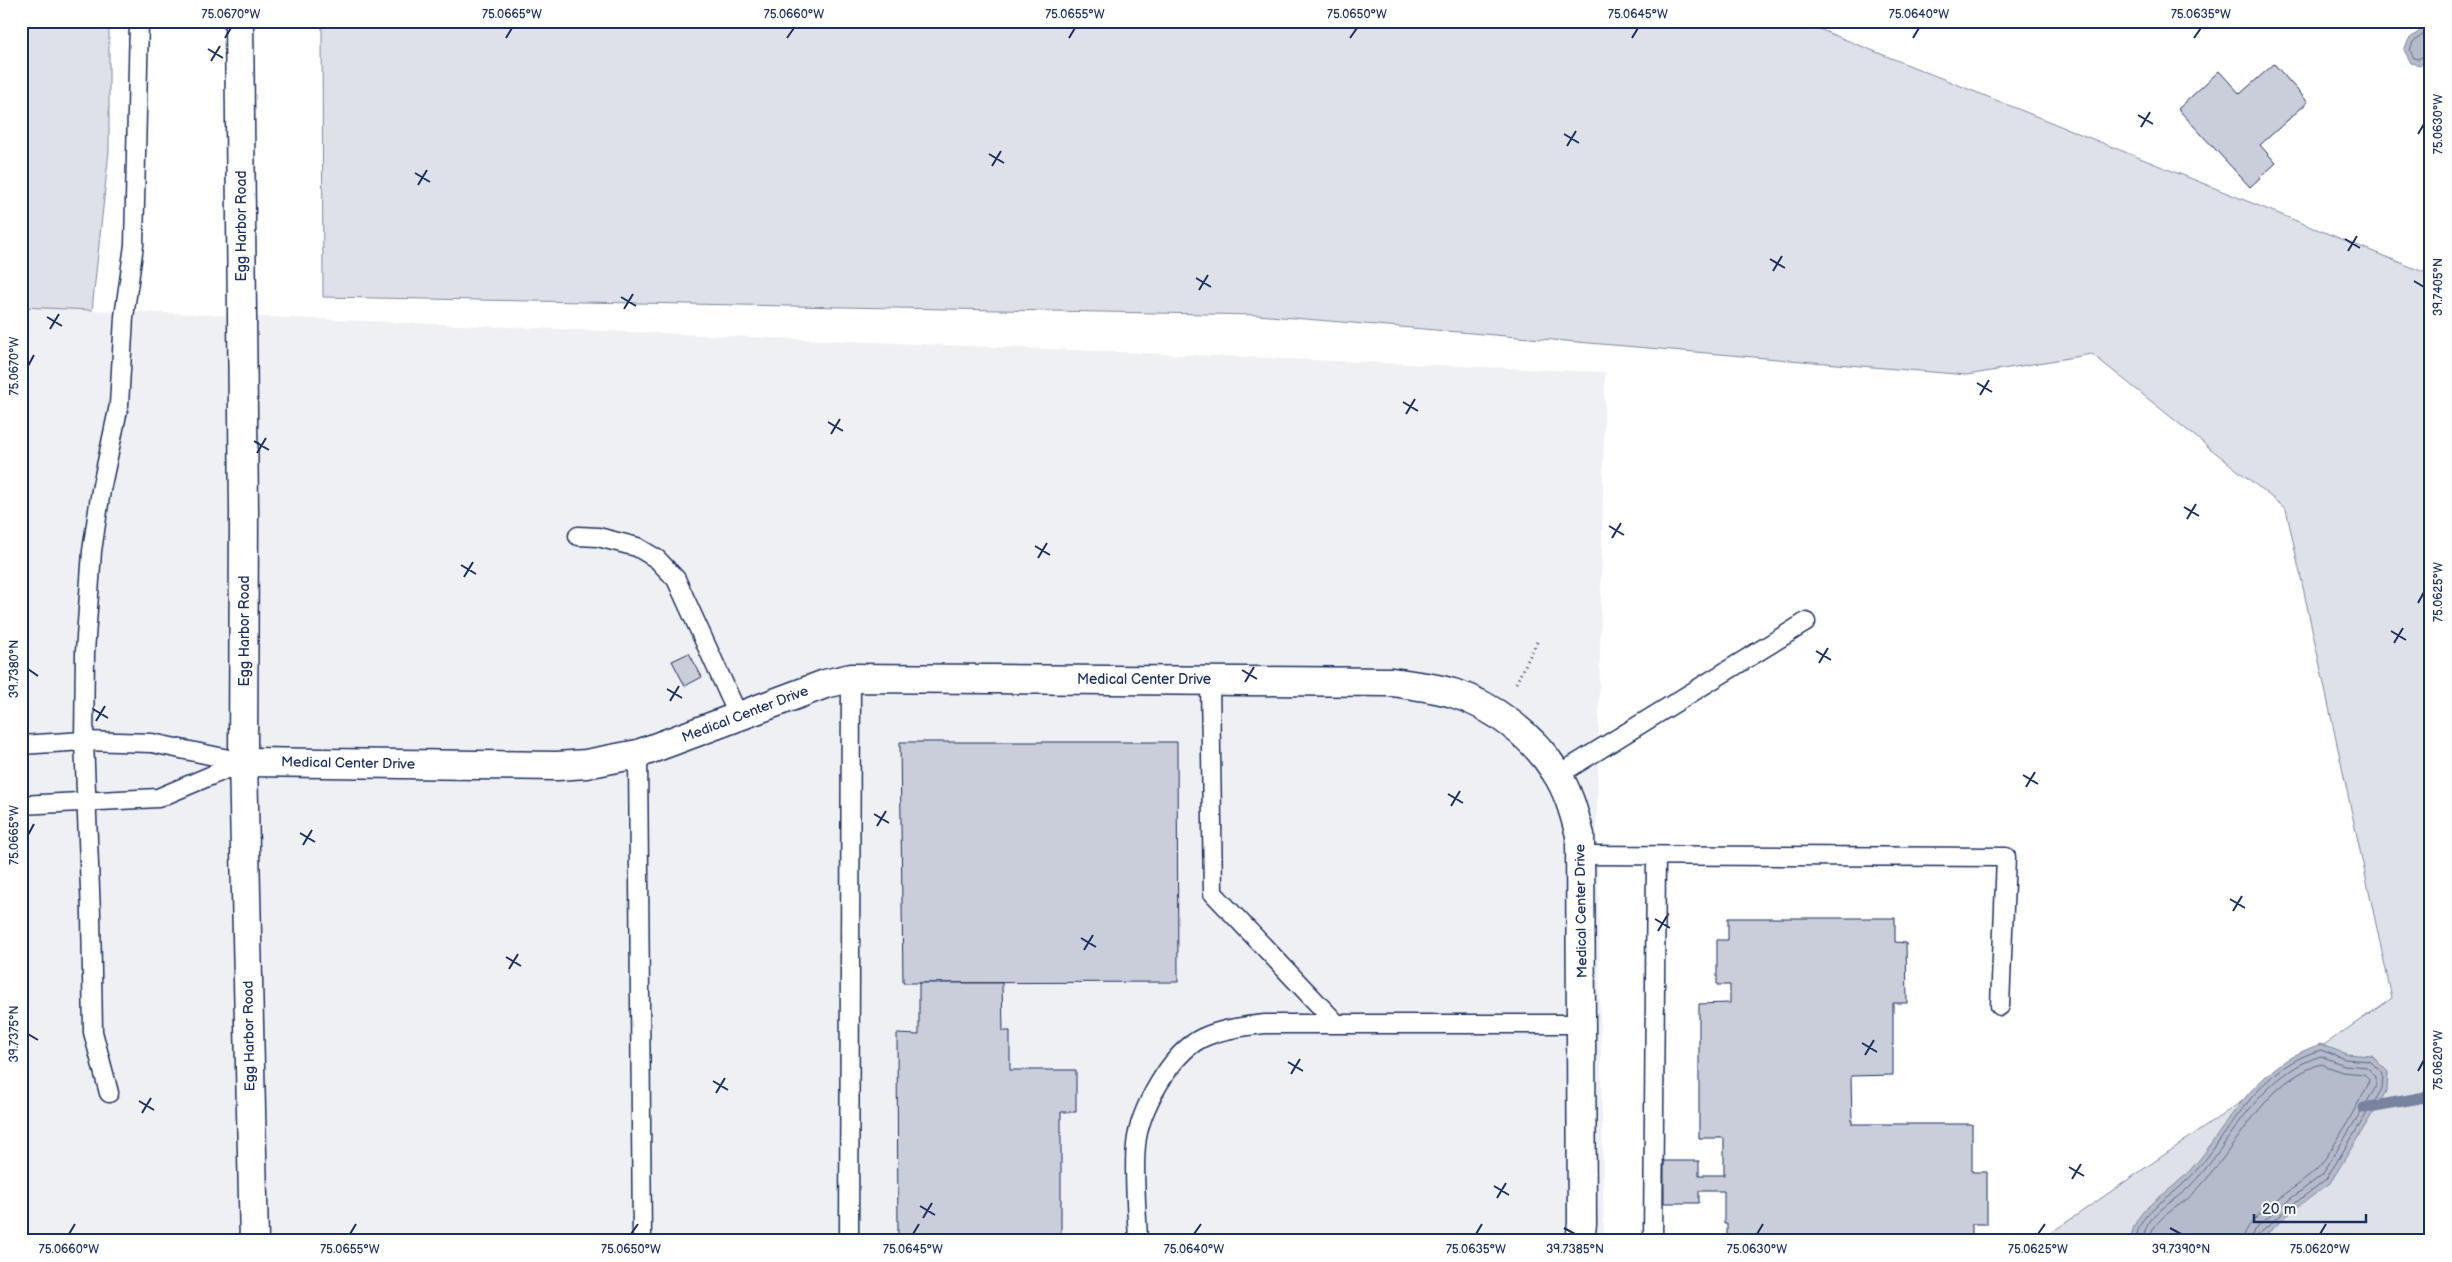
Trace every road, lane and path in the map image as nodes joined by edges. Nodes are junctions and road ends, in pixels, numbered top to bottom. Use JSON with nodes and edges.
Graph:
{"nodes":[{"id":1,"x":139,"y":21,"type":"edge"},
{"id":2,"x":239,"y":21,"type":"edge"},
{"id":3,"x":578,"y":536,"type":"dead end"},
{"id":4,"x":1806,"y":622,"type":"dead end"},
{"id":5,"x":1537,"y":642,"type":"dead end"},
{"id":6,"x":851,"y":678,"type":"junction"},
{"id":7,"x":1210,"y":680,"type":"junction"},
{"id":8,"x":1516,"y":683,"type":"dead end"},
{"id":9,"x":740,"y":718,"type":"junction"},
{"id":10,"x":84,"y":741,"type":"junction"},
{"id":11,"x":21,"y":745,"type":"edge"},
{"id":12,"x":638,"y":754,"type":"junction"},
{"id":13,"x":243,"y":762,"type":"junction"},
{"id":14,"x":1558,"y":775,"type":"junction"},
{"id":15,"x":86,"y":803,"type":"junction"},
{"id":16,"x":21,"y":805,"type":"edge"},
{"id":17,"x":1581,"y":855,"type":"junction"},
{"id":18,"x":1656,"y":857,"type":"junction"},
{"id":19,"x":2000,"y":1006,"type":"dead end"},
{"id":20,"x":1336,"y":1023,"type":"junction"},
{"id":21,"x":1582,"y":1024,"type":"junction"},
{"id":22,"x":110,"y":1093,"type":"dead end"},
{"id":23,"x":1653,"y":1237,"type":"edge"},
{"id":24,"x":254,"y":1241,"type":"edge"},
{"id":25,"x":642,"y":1241,"type":"edge"},
{"id":26,"x":849,"y":1241,"type":"edge"},
{"id":27,"x":1138,"y":1241,"type":"edge"},
{"id":28,"x":1580,"y":1241,"type":"edge"}],
"edges":[{"from":1,"to":10,"type":"lane"},
{"from":2,"to":13,"type":"street","name":"Egg Harbor Road"},
{"from":3,"to":9,"type":"lane"},
{"from":4,"to":14,"type":"lane"},
{"from":5,"to":8,"type":"path"},
{"from":6,"to":7,"type":"street","name":"Medical Center Drive"},
{"from":6,"to":9,"type":"street","name":"Medical Center Drive"},
{"from":6,"to":26,"type":"lane"},
{"from":7,"to":14,"type":"street","name":"Medical Center Drive"},
{"from":7,"to":20,"type":"lane"},
{"from":9,"to":12,"type":"street","name":"Medical Center Drive"},
{"from":10,"to":11,"type":"lane"},
{"from":10,"to":13,"type":"lane"},
{"from":10,"to":15,"type":"lane"},
{"from":12,"to":13,"type":"street","name":"Medical Center Drive"},
{"from":12,"to":25,"type":"lane"},
{"from":13,"to":15,"type":"lane"},
{"from":13,"to":24,"type":"street","name":"Egg Harbor Road"},
{"from":14,"to":17,"type":"street","name":"Medical Center Drive"},
{"from":15,"to":16,"type":"lane"},
{"from":15,"to":22,"type":"lane"},
{"from":17,"to":18,"type":"lane"},
{"from":17,"to":21,"type":"street","name":"Medical Center Drive"},
{"from":18,"to":19,"type":"lane"},
{"from":18,"to":23,"type":"lane"},
{"from":20,"to":21,"type":"lane"},
{"from":20,"to":27,"type":"lane"},
{"from":21,"to":28,"type":"street","name":"Medical Center Drive"}]}
